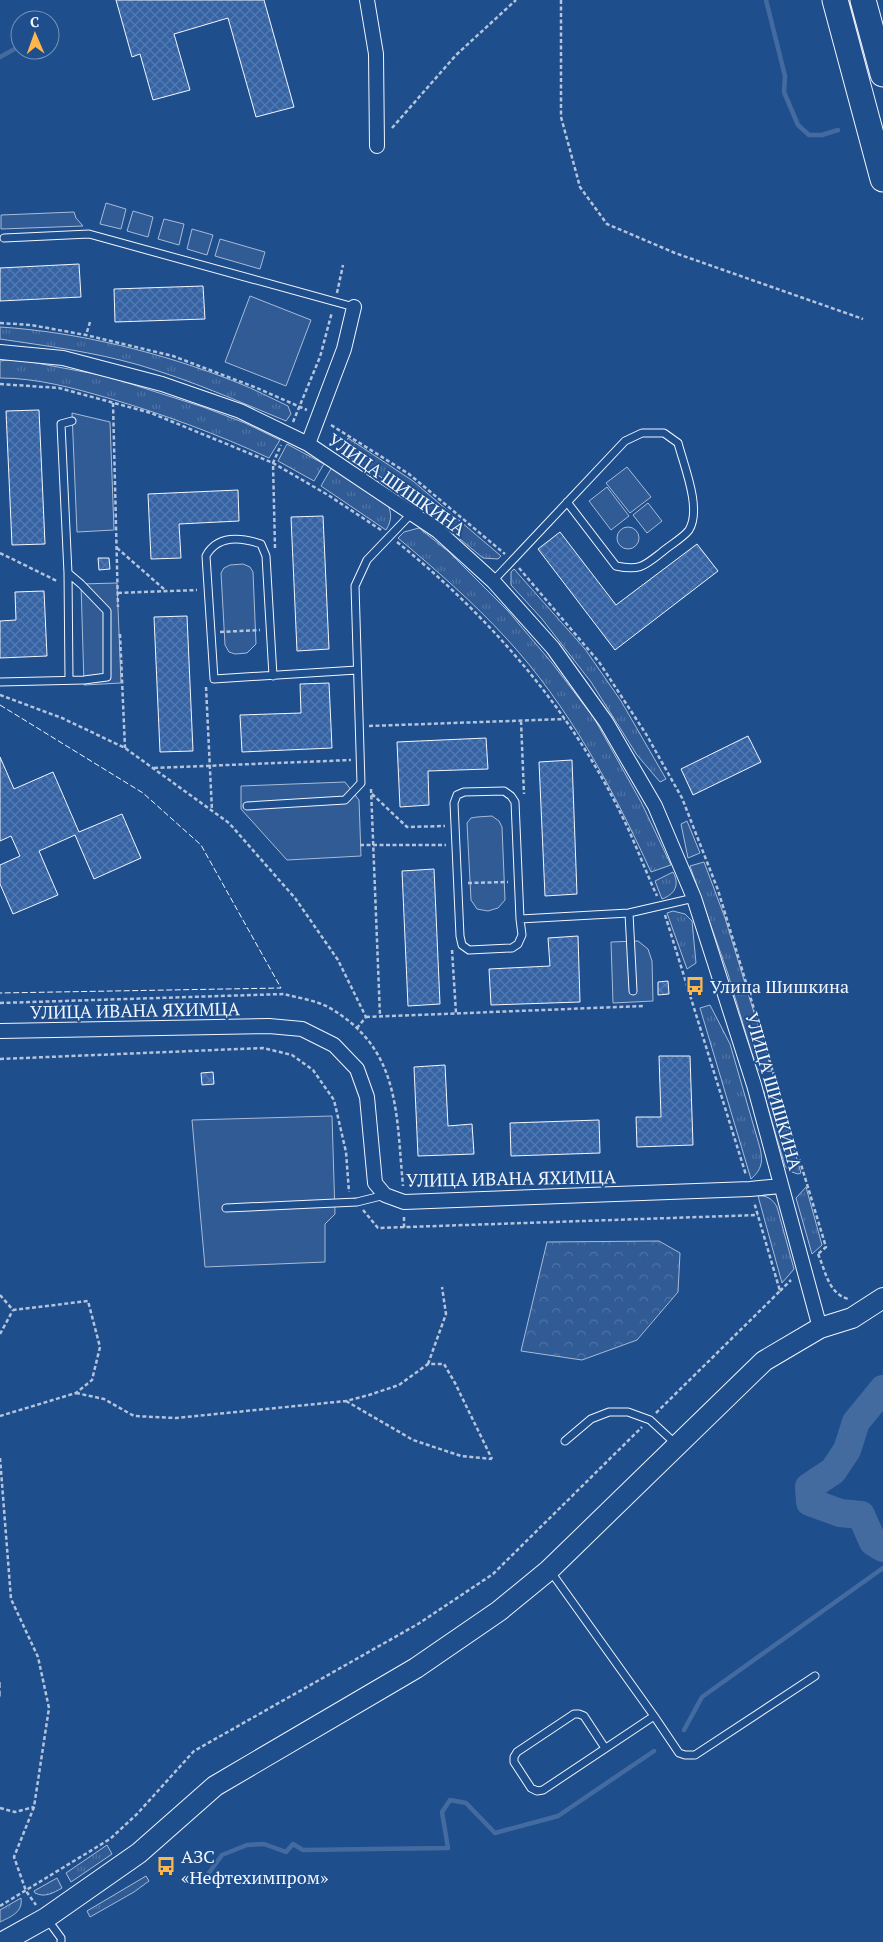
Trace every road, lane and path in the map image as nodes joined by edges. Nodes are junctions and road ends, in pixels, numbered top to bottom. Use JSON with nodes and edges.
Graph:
{"nodes":[{"id":1,"x":367,"y":0,"type":"edge"},
{"id":2,"x":516,"y":0,"type":"edge"},
{"id":3,"x":561,"y":0,"type":"edge"},
{"id":4,"x":835,"y":0,"type":"edge"},
{"id":5,"x":863,"y":0,"type":"edge"},
{"id":6,"x":883,"y":74,"type":"edge"},
{"id":7,"x":377,"y":146,"type":"joint"},
{"id":8,"x":883,"y":179,"type":"edge"},
{"id":9,"x":4,"y":238,"type":"dead end"},
{"id":10,"x":343,"y":265,"type":"dead end"},
{"id":11,"x":335,"y":301,"type":"junction"},
{"id":12,"x":354,"y":307,"type":"joint"},
{"id":13,"x":863,"y":319,"type":"dead end"},
{"id":14,"x":90,"y":322,"type":"dead end"},
{"id":15,"x":0,"y":323,"type":"edge"},
{"id":16,"x":87,"y":332,"type":"dead end"},
{"id":17,"x":0,"y":352,"type":"edge"},
{"id":18,"x":0,"y":384,"type":"edge"},
{"id":19,"x":113,"y":403,"type":"junction"},
{"id":20,"x":300,"y":407,"type":"junction"},
{"id":21,"x":318,"y":416,"type":"junction"},
{"id":22,"x":72,"y":421,"type":"dead end"},
{"id":23,"x":287,"y":434,"type":"junction"},
{"id":24,"x":308,"y":444,"type":"junction"},
{"id":25,"x":273,"y":463,"type":"junction"},
{"id":26,"x":567,"y":502,"type":"junction"},
{"id":27,"x":411,"y":514,"type":"junction"},
{"id":28,"x":389,"y":536,"type":"junction"},
{"id":29,"x":116,"y":548,"type":"junction"},
{"id":30,"x":275,"y":551,"type":"dead end"},
{"id":31,"x":0,"y":553,"type":"edge"},
{"id":32,"x":512,"y":560,"type":"junction"},
{"id":33,"x":68,"y":573,"type":"junction"},
{"id":34,"x":493,"y":581,"type":"junction"},
{"id":35,"x":68,"y":586,"type":"junction"},
{"id":36,"x":166,"y":591,"type":"junction"},
{"id":37,"x":118,"y":593,"type":"junction"},
{"id":38,"x":199,"y":598,"type":"dead end"},
{"id":39,"x":118,"y":612,"type":"dead end"},
{"id":40,"x":270,"y":630,"type":"junction"},
{"id":41,"x":120,"y":632,"type":"dead end"},
{"id":42,"x":211,"y":633,"type":"junction"},
{"id":43,"x":357,"y":670,"type":"junction"},
{"id":44,"x":273,"y":676,"type":"junction"},
{"id":45,"x":69,"y":679,"type":"junction"},
{"id":46,"x":206,"y":680,"type":"dead end"},
{"id":47,"x":0,"y":682,"type":"edge"},
{"id":48,"x":0,"y":695,"type":"edge"},
{"id":49,"x":565,"y":719,"type":"junction"},
{"id":50,"x":520,"y":721,"type":"junction"},
{"id":51,"x":369,"y":734,"type":"dead end"},
{"id":52,"x":125,"y":748,"type":"junction"},
{"id":53,"x":360,"y":760,"type":"junction"},
{"id":54,"x":210,"y":765,"type":"junction"},
{"id":55,"x":152,"y":768,"type":"junction"},
{"id":56,"x":371,"y":784,"type":"dead end"},
{"id":57,"x":371,"y":793,"type":"junction"},
{"id":58,"x":524,"y":803,"type":"dead end"},
{"id":59,"x":247,"y":806,"type":"dead end"},
{"id":60,"x":212,"y":811,"type":"junction"},
{"id":61,"x":447,"y":826,"type":"dead end"},
{"id":62,"x":360,"y":845,"type":"dead end"},
{"id":63,"x":373,"y":845,"type":"junction"},
{"id":64,"x":448,"y":845,"type":"dead end"},
{"id":65,"x":519,"y":881,"type":"junction"},
{"id":66,"x":457,"y":883,"type":"junction"},
{"id":67,"x":694,"y":898,"type":"junction"},
{"id":68,"x":662,"y":907,"type":"junction"},
{"id":69,"x":629,"y":913,"type":"junction"},
{"id":70,"x":520,"y":919,"type":"junction"},
{"id":71,"x":633,"y":990,"type":"dead end"},
{"id":72,"x":0,"y":1003,"type":"edge"},
{"id":73,"x":644,"y":1006,"type":"dead end"},
{"id":74,"x":380,"y":1016,"type":"junction"},
{"id":75,"x":366,"y":1017,"type":"junction"},
{"id":76,"x":357,"y":1028,"type":"junction"},
{"id":77,"x":0,"y":1031,"type":"edge"},
{"id":78,"x":781,"y":1186,"type":"junction"},
{"id":79,"x":750,"y":1189,"type":"junction"},
{"id":80,"x":384,"y":1195,"type":"junction"},
{"id":81,"x":404,"y":1202,"type":"junction"},
{"id":82,"x":226,"y":1208,"type":"dead end"},
{"id":83,"x":404,"y":1228,"type":"dead end"},
{"id":84,"x":818,"y":1254,"type":"junction"},
{"id":85,"x":804,"y":1268,"type":"junction"},
{"id":86,"x":442,"y":1287,"type":"dead end"},
{"id":87,"x":780,"y":1291,"type":"junction"},
{"id":88,"x":0,"y":1295,"type":"edge"},
{"id":89,"x":883,"y":1298,"type":"edge"},
{"id":90,"x":854,"y":1300,"type":"dead end"},
{"id":91,"x":13,"y":1310,"type":"junction"},
{"id":92,"x":820,"y":1328,"type":"junction"},
{"id":93,"x":0,"y":1334,"type":"edge"},
{"id":94,"x":428,"y":1364,"type":"junction"},
{"id":95,"x":76,"y":1393,"type":"junction"},
{"id":96,"x":346,"y":1401,"type":"junction"},
{"id":97,"x":0,"y":1416,"type":"edge"},
{"id":98,"x":650,"y":1420,"type":"junction"},
{"id":99,"x":565,"y":1441,"type":"dead end"},
{"id":100,"x":678,"y":1445,"type":"junction"},
{"id":101,"x":0,"y":1458,"type":"edge"},
{"id":102,"x":549,"y":1570,"type":"junction"},
{"id":103,"x":815,"y":1676,"type":"dead end"},
{"id":104,"x":654,"y":1716,"type":"junction"},
{"id":105,"x":605,"y":1748,"type":"junction"},
{"id":106,"x":34,"y":1807,"type":"junction"},
{"id":107,"x":0,"y":1808,"type":"edge"},
{"id":108,"x":26,"y":1891,"type":"junction"},
{"id":109,"x":0,"y":1906,"type":"edge"},
{"id":110,"x":46,"y":1918,"type":"junction"},
{"id":111,"x":3,"y":1942,"type":"edge"},
{"id":112,"x":61,"y":1942,"type":"edge"}],
"edges":[{"from":1,"to":7,"type":"street"},
{"from":2,"to":7,"type":"path"},
{"from":3,"to":13,"type":"path"},
{"from":4,"to":8,"type":"highway"},
{"from":5,"to":6,"type":"highway"},
{"from":9,"to":11,"type":"lane"},
{"from":10,"to":11,"type":"path"},
{"from":11,"to":12,"type":"lane"},
{"from":11,"to":20,"type":"path"},
{"from":12,"to":21,"type":"street"},
{"from":14,"to":16,"type":"path"},
{"from":15,"to":20,"type":"path"},
{"from":17,"to":23,"type":"street","name":"УЛИЦА ШИШКИНА"},
{"from":18,"to":19,"type":"path"},
{"from":19,"to":25,"type":"path"},
{"from":19,"to":29,"type":"path"},
{"from":20,"to":21,"type":"path"},
{"from":20,"to":23,"type":"path"},
{"from":21,"to":24,"type":"street"},
{"from":21,"to":32,"type":"path"},
{"from":22,"to":33,"type":"lane"},
{"from":23,"to":24,"type":"street","name":"УЛИЦА ШИШКИНА"},
{"from":23,"to":25,"type":"path"},
{"from":24,"to":27,"type":"street","name":"УЛИЦА ШИШКИНА"},
{"from":25,"to":28,"type":"path"},
{"from":25,"to":30,"type":"path"},
{"from":26,"to":26,"type":"lane"},
{"from":26,"to":32,"type":"lane"},
{"from":27,"to":28,"type":"lane"},
{"from":27,"to":34,"type":"street","name":"УЛИЦА ШИШКИНА"},
{"from":28,"to":43,"type":"lane"},
{"from":28,"to":49,"type":"path"},
{"from":29,"to":36,"type":"path"},
{"from":29,"to":37,"type":"path"},
{"from":31,"to":35,"type":"path"},
{"from":32,"to":34,"type":"lane"},
{"from":32,"to":84,"type":"path"},
{"from":33,"to":35,"type":"lane"},
{"from":33,"to":45,"type":"lane"},
{"from":34,"to":67,"type":"street","name":"УЛИЦА ШИШКИНА"},
{"from":35,"to":45,"type":"lane"},
{"from":36,"to":37,"type":"path"},
{"from":36,"to":38,"type":"path"},
{"from":37,"to":39,"type":"path"},
{"from":40,"to":42,"type":"path"},
{"from":40,"to":42,"type":"lane"},
{"from":40,"to":44,"type":"lane"},
{"from":41,"to":52,"type":"path"},
{"from":42,"to":44,"type":"lane"},
{"from":43,"to":44,"type":"lane"},
{"from":43,"to":53,"type":"lane"},
{"from":45,"to":47,"type":"lane"},
{"from":46,"to":54,"type":"path"},
{"from":48,"to":52,"type":"path"},
{"from":49,"to":50,"type":"path"},
{"from":49,"to":68,"type":"path"},
{"from":50,"to":51,"type":"path"},
{"from":50,"to":58,"type":"path"},
{"from":52,"to":55,"type":"path"},
{"from":53,"to":54,"type":"path"},
{"from":53,"to":59,"type":"lane"},
{"from":54,"to":55,"type":"path"},
{"from":54,"to":60,"type":"path"},
{"from":55,"to":60,"type":"path"},
{"from":56,"to":57,"type":"path"},
{"from":57,"to":61,"type":"path"},
{"from":57,"to":63,"type":"path"},
{"from":60,"to":75,"type":"path"},
{"from":62,"to":63,"type":"path"},
{"from":63,"to":64,"type":"path"},
{"from":63,"to":74,"type":"path"},
{"from":65,"to":66,"type":"path"},
{"from":65,"to":66,"type":"lane"},
{"from":65,"to":70,"type":"lane"},
{"from":66,"to":70,"type":"lane"},
{"from":67,"to":68,"type":"lane"},
{"from":67,"to":78,"type":"street","name":"УЛИЦА ШИШКИНА"},
{"from":68,"to":69,"type":"lane"},
{"from":68,"to":79,"type":"path"},
{"from":69,"to":70,"type":"lane"},
{"from":69,"to":71,"type":"lane"},
{"from":72,"to":76,"type":"path"},
{"from":73,"to":74,"type":"path"},
{"from":74,"to":75,"type":"path"},
{"from":75,"to":76,"type":"path"},
{"from":76,"to":81,"type":"path"},
{"from":77,"to":80,"type":"street","name":"УЛИЦА ИВАНА ЯХИМЦА"},
{"from":78,"to":79,"type":"street","name":"УЛИЦА ИВАНА ЯХИМЦА"},
{"from":78,"to":85,"type":"street","name":"УЛИЦА ШИШКИНА"},
{"from":79,"to":81,"type":"street","name":"УЛИЦА ИВАНА ЯХИМЦА"},
{"from":79,"to":87,"type":"path"},
{"from":80,"to":81,"type":"street","name":"УЛИЦА ИВАНА ЯХИМЦА"},
{"from":80,"to":82,"type":"lane"},
{"from":81,"to":83,"type":"path"},
{"from":84,"to":85,"type":"path"},
{"from":84,"to":90,"type":"path"},
{"from":85,"to":87,"type":"path"},
{"from":85,"to":92,"type":"street","name":"УЛИЦА ШИШКИНА"},
{"from":86,"to":94,"type":"path"},
{"from":87,"to":98,"type":"path"},
{"from":88,"to":91,"type":"path"},
{"from":89,"to":92,"type":"street"},
{"from":91,"to":93,"type":"path"},
{"from":91,"to":95,"type":"path"},
{"from":92,"to":100,"type":"street"},
{"from":94,"to":96,"type":"path"},
{"from":94,"to":96,"type":"path"},
{"from":95,"to":96,"type":"path"},
{"from":95,"to":97,"type":"path"},
{"from":98,"to":99,"type":"lane"},
{"from":98,"to":100,"type":"lane"},
{"from":98,"to":108,"type":"path"},
{"from":100,"to":102,"type":"street"},
{"from":101,"to":106,"type":"path"},
{"from":102,"to":104,"type":"lane"},
{"from":102,"to":110,"type":"street"},
{"from":103,"to":104,"type":"lane"},
{"from":104,"to":105,"type":"lane"},
{"from":105,"to":105,"type":"lane"},
{"from":106,"to":107,"type":"path"},
{"from":106,"to":108,"type":"path"},
{"from":108,"to":109,"type":"path"},
{"from":108,"to":110,"type":"path"},
{"from":110,"to":111,"type":"street"},
{"from":110,"to":112,"type":"lane"}]}
